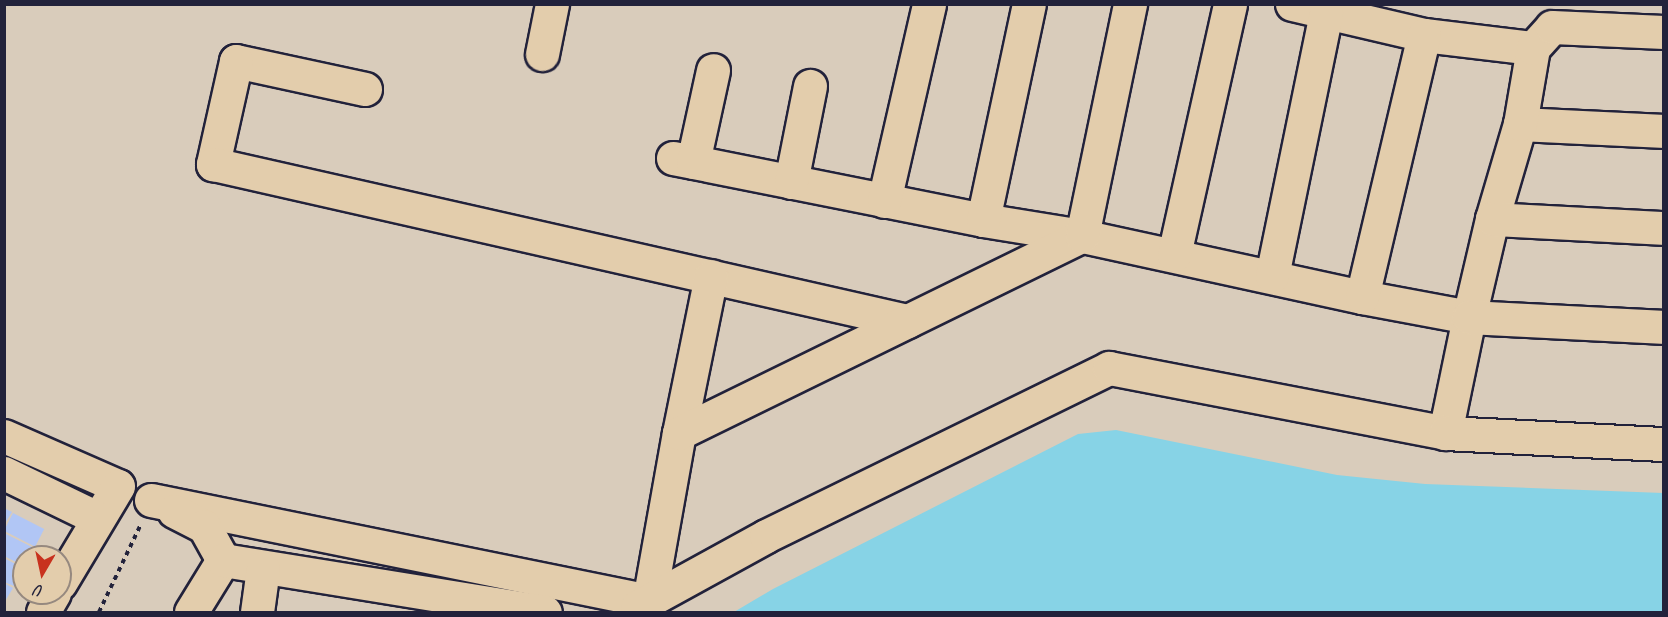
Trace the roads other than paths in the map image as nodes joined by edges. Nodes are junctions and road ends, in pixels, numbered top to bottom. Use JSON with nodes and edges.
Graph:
{"nodes":[{"id":1,"x":552,"y":4,"type":"edge"},
{"id":2,"x":929,"y":4,"type":"edge"},
{"id":3,"x":1029,"y":4,"type":"edge"},
{"id":4,"x":1130,"y":4,"type":"edge"},
{"id":5,"x":1230,"y":4,"type":"edge"},
{"id":6,"x":1292,"y":4,"type":"edge"},
{"id":7,"x":1326,"y":12,"type":"junction"},
{"id":8,"x":1664,"y":32,"type":"edge"},
{"id":9,"x":1424,"y":35,"type":"junction"},
{"id":10,"x":1533,"y":48,"type":"junction"},
{"id":11,"x":542,"y":54,"type":"dead end"},
{"id":12,"x":713,"y":70,"type":"dead end"},
{"id":13,"x":810,"y":86,"type":"dead end"},
{"id":14,"x":365,"y":89,"type":"dead end"},
{"id":15,"x":1520,"y":124,"type":"junction"},
{"id":16,"x":1664,"y":130,"type":"edge"},
{"id":17,"x":791,"y":182,"type":"junction"},
{"id":18,"x":884,"y":201,"type":"junction"},
{"id":19,"x":1492,"y":219,"type":"junction"},
{"id":20,"x":982,"y":220,"type":"junction"},
{"id":21,"x":1664,"y":228,"type":"edge"},
{"id":22,"x":1082,"y":236,"type":"junction"},
{"id":23,"x":1174,"y":255,"type":"junction"},
{"id":24,"x":711,"y":276,"type":"junction"},
{"id":25,"x":1272,"y":276,"type":"junction"},
{"id":26,"x":1362,"y":297,"type":"junction"},
{"id":27,"x":1469,"y":317,"type":"junction"},
{"id":28,"x":907,"y":321,"type":"junction"},
{"id":29,"x":1664,"y":327,"type":"edge"},
{"id":30,"x":680,"y":433,"type":"junction"},
{"id":31,"x":1445,"y":433,"type":"junction"},
{"id":32,"x":4,"y":436,"type":"edge"},
{"id":33,"x":1664,"y":444,"type":"edge"},
{"id":34,"x":4,"y":472,"type":"edge"},
{"id":35,"x":117,"y":486,"type":"junction"},
{"id":36,"x":151,"y":500,"type":"junction"},
{"id":37,"x":97,"y":518,"type":"junction"},
{"id":38,"x":223,"y":560,"type":"junction"},
{"id":39,"x":72,"y":562,"type":"edge"},
{"id":40,"x":263,"y":567,"type":"junction"},
{"id":41,"x":638,"y":607,"type":"edge"},
{"id":42,"x":192,"y":612,"type":"edge"},
{"id":43,"x":257,"y":612,"type":"edge"},
{"id":44,"x":545,"y":612,"type":"edge"}],
"edges":[{"from":1,"to":11,"type":"street"},
{"from":2,"to":18,"type":"street"},
{"from":3,"to":20,"type":"street"},
{"from":4,"to":22,"type":"street"},
{"from":5,"to":23,"type":"street"},
{"from":6,"to":7,"type":"street"},
{"from":7,"to":9,"type":"street"},
{"from":7,"to":25,"type":"street"},
{"from":8,"to":10,"type":"street"},
{"from":9,"to":10,"type":"street"},
{"from":9,"to":26,"type":"street"},
{"from":10,"to":15,"type":"street"},
{"from":12,"to":17,"type":"street"},
{"from":13,"to":17,"type":"street"},
{"from":14,"to":24,"type":"street"},
{"from":15,"to":16,"type":"street"},
{"from":15,"to":19,"type":"street"},
{"from":17,"to":18,"type":"street"},
{"from":18,"to":20,"type":"street"},
{"from":19,"to":21,"type":"street"},
{"from":19,"to":27,"type":"street"},
{"from":20,"to":22,"type":"street"},
{"from":22,"to":23,"type":"street"},
{"from":22,"to":28,"type":"street"},
{"from":23,"to":25,"type":"street"},
{"from":24,"to":28,"type":"street"},
{"from":24,"to":30,"type":"street"},
{"from":25,"to":26,"type":"street"},
{"from":26,"to":27,"type":"street"},
{"from":27,"to":29,"type":"street"},
{"from":27,"to":31,"type":"street"},
{"from":28,"to":30,"type":"street"},
{"from":30,"to":41,"type":"street"},
{"from":31,"to":33,"type":"street"},
{"from":31,"to":41,"type":"street"},
{"from":32,"to":35,"type":"street"},
{"from":34,"to":37,"type":"street"},
{"from":35,"to":36,"type":"street"},
{"from":35,"to":37,"type":"street"},
{"from":36,"to":38,"type":"street"},
{"from":36,"to":41,"type":"street"},
{"from":37,"to":39,"type":"street"},
{"from":38,"to":40,"type":"street"},
{"from":38,"to":42,"type":"street"},
{"from":40,"to":43,"type":"street"},
{"from":40,"to":44,"type":"street"}]}
